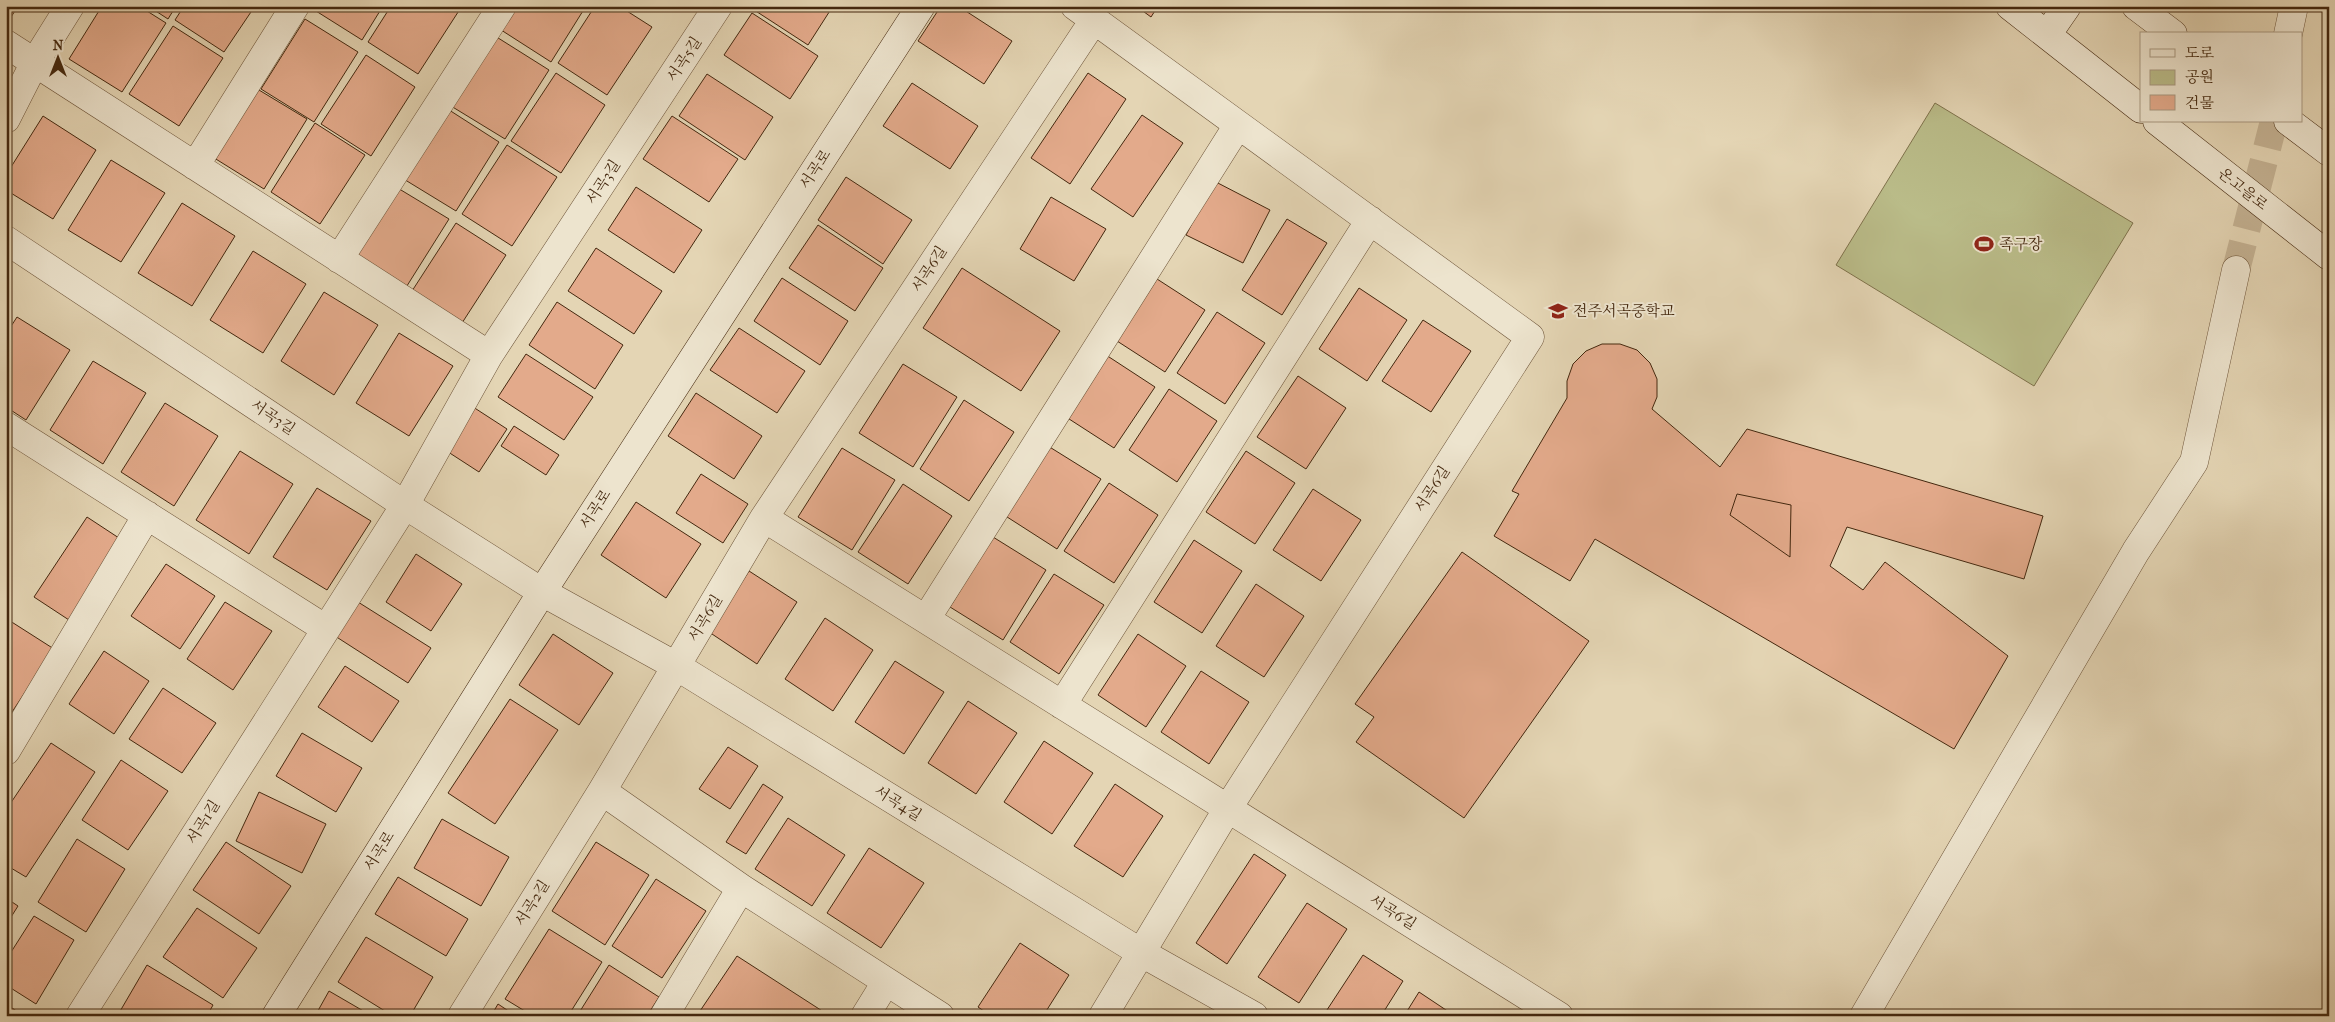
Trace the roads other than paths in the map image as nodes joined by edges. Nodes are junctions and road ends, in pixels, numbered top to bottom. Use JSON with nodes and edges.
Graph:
{"nodes":[{"id":1,"x":70,"y":6,"type":"edge"},
{"id":2,"x":295,"y":6,"type":"edge"},
{"id":3,"x":502,"y":6,"type":"edge"},
{"id":4,"x":718,"y":6,"type":"edge"},
{"id":5,"x":921,"y":6,"type":"edge"},
{"id":6,"x":2010,"y":6,"type":"edge"},
{"id":7,"x":2067,"y":6,"type":"edge"},
{"id":8,"x":2136,"y":6,"type":"edge"},
{"id":9,"x":2294,"y":6,"type":"edge"},
{"id":10,"x":1084,"y":13,"type":"edge"},
{"id":11,"x":2169,"y":32,"type":"edge"},
{"id":12,"x":2288,"y":32,"type":"edge"},
{"id":13,"x":2047,"y":35,"type":"junction"},
{"id":14,"x":6,"y":44,"type":"edge"},
{"id":15,"x":35,"y":62,"type":"junction"},
{"id":16,"x":666,"y":86,"type":"joint"},
{"id":17,"x":2140,"y":108,"type":"edge"},
{"id":18,"x":6,"y":119,"type":"edge"},
{"id":19,"x":2158,"y":122,"type":"edge"},
{"id":20,"x":2289,"y":122,"type":"edge"},
{"id":21,"x":1238,"y":125,"type":"junction"},
{"id":22,"x":2328,"y":151,"type":"edge"},
{"id":23,"x":195,"y":166,"type":"junction"},
{"id":24,"x":1370,"y":220,"type":"junction"},
{"id":25,"x":6,"y":240,"type":"edge"},
{"id":26,"x":2323,"y":252,"type":"edge"},
{"id":27,"x":340,"y":259,"type":"junction"},
{"id":28,"x":2236,"y":270,"type":"tunnel mouth"},
{"id":29,"x":489,"y":355,"type":"junction"},
{"id":30,"x":8,"y":431,"type":"edge"},
{"id":31,"x":405,"y":505,"type":"junction"},
{"id":32,"x":147,"y":515,"type":"junction"},
{"id":33,"x":764,"y":518,"type":"junction"},
{"id":34,"x":542,"y":592,"type":"junction"},
{"id":35,"x":926,"y":619,"type":"junction"},
{"id":36,"x":326,"y":629,"type":"junction"},
{"id":37,"x":676,"y":666,"type":"junction"},
{"id":38,"x":1062,"y":705,"type":"junction"},
{"id":39,"x":6,"y":751,"type":"edge"},
{"id":40,"x":602,"y":791,"type":"junction"},
{"id":41,"x":1228,"y":808,"type":"junction"},
{"id":42,"x":741,"y":888,"type":"junction"},
{"id":43,"x":1140,"y":952,"type":"junction"},
{"id":44,"x":886,"y":982,"type":"junction"},
{"id":45,"x":80,"y":1016,"type":"edge"},
{"id":46,"x":276,"y":1016,"type":"edge"},
{"id":47,"x":462,"y":1016,"type":"edge"},
{"id":48,"x":664,"y":1016,"type":"edge"},
{"id":49,"x":865,"y":1016,"type":"edge"},
{"id":50,"x":940,"y":1016,"type":"edge"},
{"id":51,"x":1102,"y":1016,"type":"edge"},
{"id":52,"x":1254,"y":1016,"type":"edge"},
{"id":53,"x":1559,"y":1016,"type":"edge"},
{"id":54,"x":1864,"y":1016,"type":"edge"}],
"edges":[{"from":1,"to":15,"type":"street"},
{"from":2,"to":23,"type":"street"},
{"from":3,"to":27,"type":"street"},
{"from":4,"to":16,"type":"street","name":"서곡5길"},
{"from":5,"to":34,"type":"street","name":"서곡로"},
{"from":6,"to":13,"type":"street"},
{"from":7,"to":13,"type":"street"},
{"from":8,"to":11,"type":"street"},
{"from":9,"to":12,"type":"street"},
{"from":10,"to":21,"type":"street","name":"서곡6길"},
{"from":10,"to":33,"type":"street","name":"서곡6길"},
{"from":13,"to":17,"type":"street"},
{"from":14,"to":15,"type":"street"},
{"from":15,"to":18,"type":"street"},
{"from":15,"to":23,"type":"street"},
{"from":16,"to":29,"type":"street","name":"서곡3길"},
{"from":19,"to":26,"type":"street","name":"온고을로"},
{"from":20,"to":22,"type":"street"},
{"from":21,"to":24,"type":"street","name":"서곡6길"},
{"from":21,"to":35,"type":"street"},
{"from":23,"to":27,"type":"street"},
{"from":24,"to":38,"type":"street"},
{"from":24,"to":41,"type":"street","name":"서곡6길"},
{"from":25,"to":31,"type":"street","name":"서곡3길"},
{"from":27,"to":29,"type":"street"},
{"from":28,"to":54,"type":"street"},
{"from":29,"to":31,"type":"street","name":"서곡3길"},
{"from":30,"to":32,"type":"street"},
{"from":31,"to":34,"type":"street","name":"서곡3길"},
{"from":31,"to":36,"type":"street","name":"서곡1길"},
{"from":32,"to":36,"type":"street"},
{"from":32,"to":39,"type":"street"},
{"from":33,"to":35,"type":"street","name":"서곡6길"},
{"from":33,"to":37,"type":"street","name":"서곡6길"},
{"from":34,"to":37,"type":"street","name":"서곡4길"},
{"from":34,"to":46,"type":"street","name":"서곡로"},
{"from":35,"to":38,"type":"street","name":"서곡6길"},
{"from":36,"to":45,"type":"street","name":"서곡1길"},
{"from":37,"to":40,"type":"street","name":"서곡2길"},
{"from":37,"to":43,"type":"street","name":"서곡4길"},
{"from":38,"to":41,"type":"street","name":"서곡6길"},
{"from":40,"to":42,"type":"street"},
{"from":40,"to":47,"type":"street","name":"서곡2길"},
{"from":41,"to":43,"type":"street","name":"서곡6길"},
{"from":41,"to":53,"type":"street","name":"서곡6길"},
{"from":42,"to":44,"type":"street"},
{"from":42,"to":48,"type":"street"},
{"from":43,"to":51,"type":"street"},
{"from":43,"to":52,"type":"street","name":"서곡4길"},
{"from":44,"to":49,"type":"street"},
{"from":44,"to":50,"type":"street"}]}
